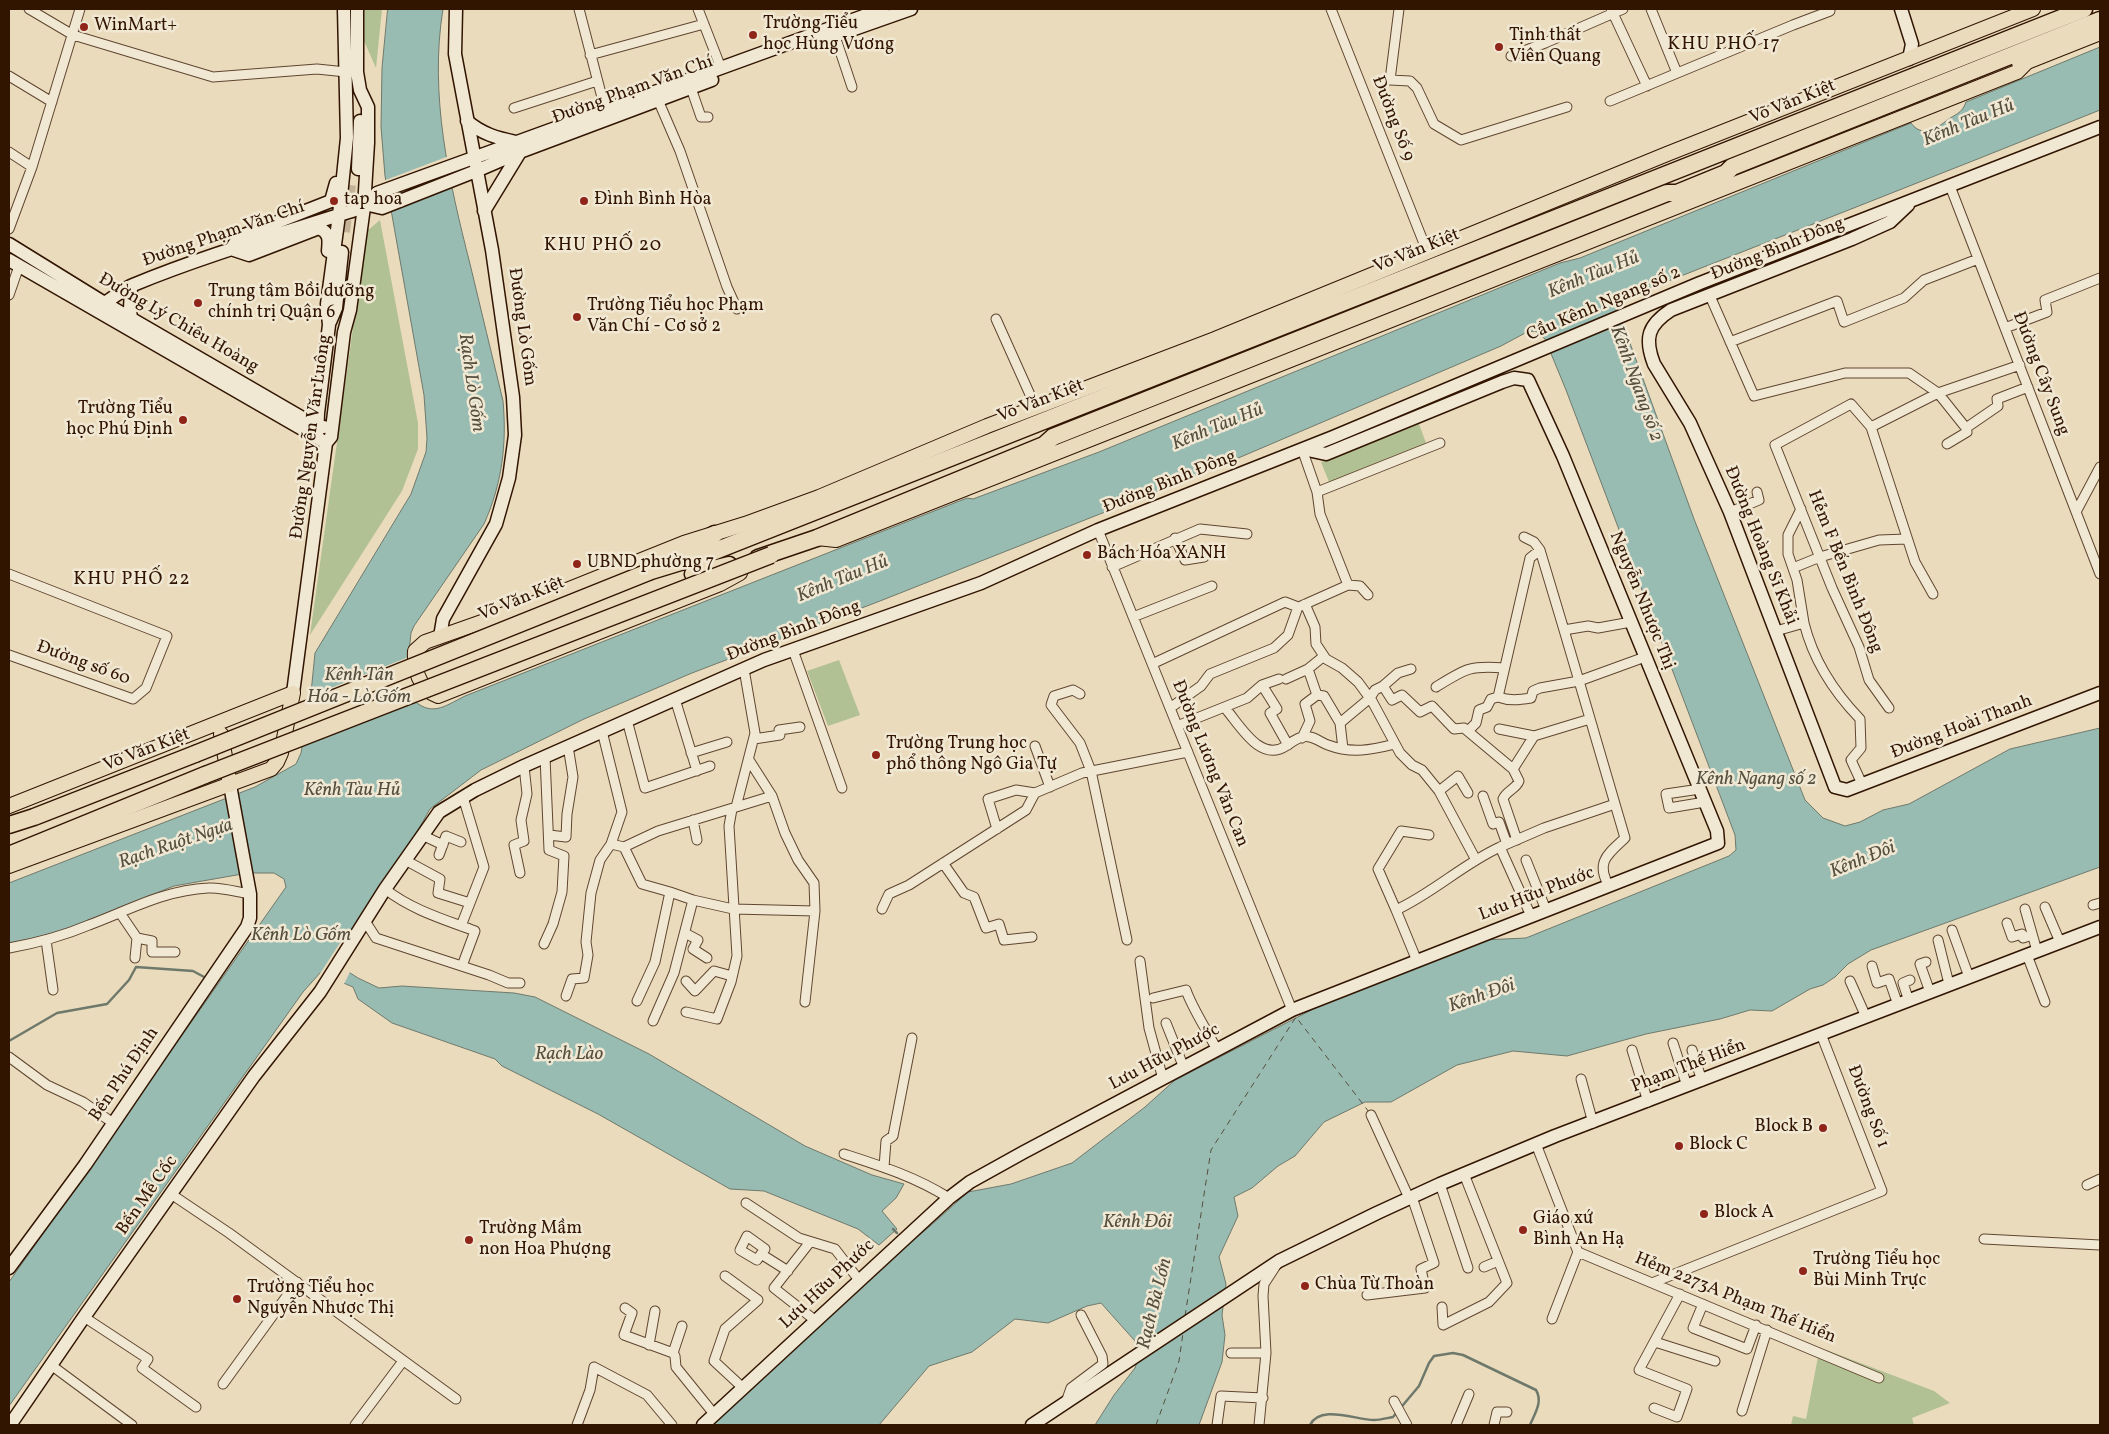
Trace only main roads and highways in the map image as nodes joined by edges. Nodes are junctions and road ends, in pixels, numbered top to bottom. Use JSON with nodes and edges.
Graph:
{"nodes":[{"id":1,"x":2033,"y":9,"type":"edge"},
{"id":2,"x":2084,"y":9,"type":"edge"},
{"id":3,"x":2100,"y":20,"type":"edge"},
{"id":4,"x":2100,"y":33,"type":"edge"},
{"id":5,"x":2027,"y":62,"type":"junction"},
{"id":6,"x":1726,"y":173,"type":"junction"},
{"id":7,"x":714,"y":534,"type":"junction"},
{"id":8,"x":817,"y":538,"type":"junction"},
{"id":9,"x":771,"y":555,"type":"junction"},
{"id":10,"x":651,"y":571,"type":"junction"},
{"id":11,"x":219,"y":724,"type":"junction"},
{"id":12,"x":200,"y":766,"type":"junction"},
{"id":13,"x":231,"y":789,"type":"junction"},
{"id":14,"x":9,"y":806,"type":"edge"},
{"id":15,"x":9,"y":824,"type":"edge"},
{"id":16,"x":9,"y":844,"type":"edge"},
{"id":17,"x":9,"y":855,"type":"edge"},
{"id":18,"x":9,"y":866,"type":"edge"}],
"edges":[{"from":1,"to":7,"type":"main road","name":"Võ Văn Kiệt"},
{"from":2,"to":10,"type":"highway","name":"Võ Văn Kiệt"},
{"from":3,"to":6,"type":"highway","name":"Võ Văn Kiệt"},
{"from":4,"to":5,"type":"main road","name":"Võ Văn Kiệt"},
{"from":5,"to":6,"type":"main road","name":"Võ Văn Kiệt"},
{"from":5,"to":8,"type":"main road","name":"Võ Văn Kiệt"},
{"from":6,"to":8,"type":"highway","name":"Võ Văn Kiệt"},
{"from":7,"to":9,"type":"main road","name":"Võ Văn Kiệt"},
{"from":7,"to":10,"type":"highway"},
{"from":8,"to":9,"type":"highway","name":"Võ Văn Kiệt"},
{"from":9,"to":12,"type":"highway","bridge":true},
{"from":9,"to":12,"type":"highway","name":"Võ Văn Kiệt"},
{"from":10,"to":12,"type":"highway","name":"Võ Văn Kiệt","bridge":true},
{"from":11,"to":13,"type":"main road"},
{"from":11,"to":13,"type":"main road","name":"Võ Văn Kiệt"},
{"from":11,"to":14,"type":"main road","name":"Võ Văn Kiệt"},
{"from":12,"to":15,"type":"highway","name":"Võ Văn Kiệt"},
{"from":12,"to":16,"type":"highway","name":"Võ Văn Kiệt"},
{"from":12,"to":17,"type":"highway","name":"Võ Văn Kiệt"},
{"from":13,"to":18,"type":"main road"}]}
